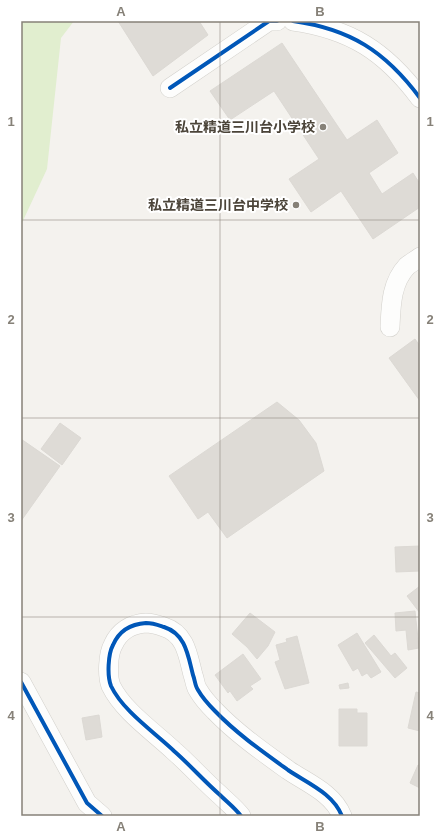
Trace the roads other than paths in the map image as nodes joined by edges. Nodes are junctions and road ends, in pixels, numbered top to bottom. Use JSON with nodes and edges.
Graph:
{"nodes":[{"id":1,"x":277,"y":21,"type":"edge"},
{"id":2,"x":293,"y":21,"type":"edge"},
{"id":3,"x":170,"y":88,"type":"dead end"},
{"id":4,"x":420,"y":98,"type":"edge"},
{"id":5,"x":420,"y":257,"type":"edge"},
{"id":6,"x":390,"y":327,"type":"dead end"},
{"id":7,"x":21,"y":682,"type":"edge"},
{"id":8,"x":102,"y":816,"type":"edge"},
{"id":9,"x":241,"y":816,"type":"edge"},
{"id":10,"x":342,"y":816,"type":"edge"}],
"edges":[{"from":1,"to":3,"type":"street"},
{"from":2,"to":4,"type":"street"},
{"from":5,"to":6,"type":"street"},
{"from":7,"to":8,"type":"street"},
{"from":9,"to":10,"type":"street"}]}
